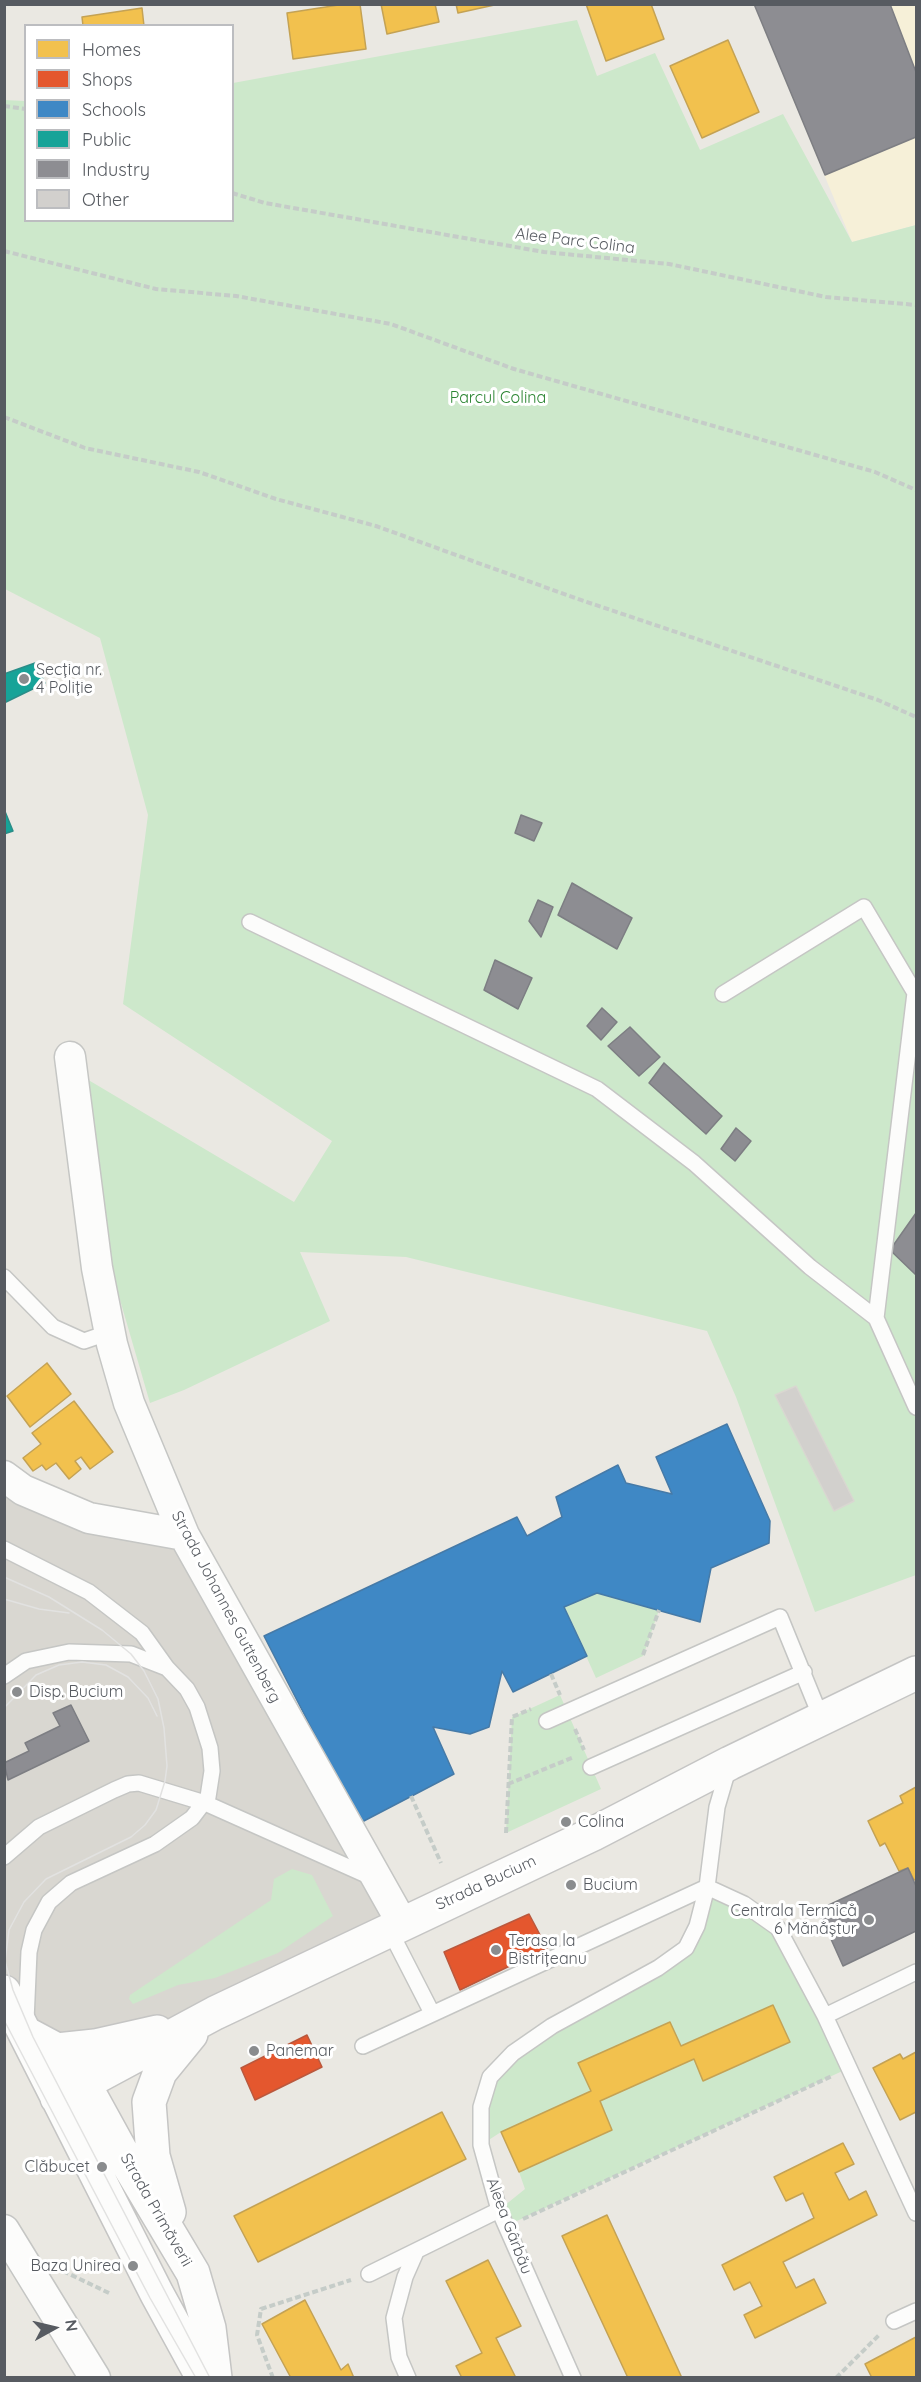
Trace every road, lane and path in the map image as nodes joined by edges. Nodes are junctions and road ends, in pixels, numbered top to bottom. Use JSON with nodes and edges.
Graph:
{"nodes":[{"id":1,"x":4,"y":106,"type":"edge"},
{"id":2,"x":24,"y":109,"type":"edge"},
{"id":3,"x":234,"y":194,"type":"edge"},
{"id":4,"x":4,"y":251,"type":"edge"},
{"id":5,"x":916,"y":305,"type":"edge"},
{"id":6,"x":4,"y":417,"type":"edge"},
{"id":7,"x":916,"y":490,"type":"edge"},
{"id":8,"x":916,"y":717,"type":"edge"},
{"id":9,"x":250,"y":922,"type":"dead end"},
{"id":10,"x":723,"y":994,"type":"dead end"},
{"id":11,"x":70,"y":1057,"type":"dead end"},
{"id":12,"x":4,"y":1277,"type":"edge"},
{"id":13,"x":876,"y":1318,"type":"junction"},
{"id":14,"x":110,"y":1332,"type":"junction"},
{"id":15,"x":916,"y":1407,"type":"edge"},
{"id":16,"x":4,"y":1476,"type":"edge"},
{"id":17,"x":184,"y":1535,"type":"junction"},
{"id":18,"x":4,"y":1549,"type":"edge"},
{"id":19,"x":660,"y":1610,"type":"dead end"},
{"id":20,"x":634,"y":1660,"type":"dead end"},
{"id":21,"x":167,"y":1668,"type":"junction"},
{"id":22,"x":804,"y":1672,"type":"junction"},
{"id":23,"x":916,"y":1673,"type":"edge"},
{"id":24,"x":4,"y":1676,"type":"edge"},
{"id":25,"x":569,"y":1691,"type":"dead end"},
{"id":26,"x":560,"y":1695,"type":"dead end"},
{"id":27,"x":512,"y":1718,"type":"dead end"},
{"id":28,"x":822,"y":1720,"type":"junction"},
{"id":29,"x":547,"y":1721,"type":"dead end"},
{"id":30,"x":585,"y":1752,"type":"dead end"},
{"id":31,"x":730,"y":1763,"type":"junction"},
{"id":32,"x":591,"y":1767,"type":"dead end"},
{"id":33,"x":508,"y":1784,"type":"junction"},
{"id":34,"x":411,"y":1796,"type":"dead end"},
{"id":35,"x":205,"y":1803,"type":"junction"},
{"id":36,"x":506,"y":1833,"type":"dead end"},
{"id":37,"x":4,"y":1857,"type":"edge"},
{"id":38,"x":441,"y":1863,"type":"dead end"},
{"id":39,"x":378,"y":1880,"type":"junction"},
{"id":40,"x":707,"y":1887,"type":"junction"},
{"id":41,"x":396,"y":1926,"type":"junction"},
{"id":42,"x":916,"y":1972,"type":"edge"},
{"id":43,"x":4,"y":1992,"type":"edge"},
{"id":44,"x":215,"y":2013,"type":"junction"},
{"id":45,"x":432,"y":2013,"type":"junction"},
{"id":46,"x":825,"y":2016,"type":"junction"},
{"id":47,"x":26,"y":2033,"type":"junction"},
{"id":48,"x":363,"y":2046,"type":"dead end"},
{"id":49,"x":57,"y":2050,"type":"junction"},
{"id":50,"x":849,"y":2068,"type":"junction"},
{"id":51,"x":71,"y":2091,"type":"junction"},
{"id":52,"x":499,"y":2210,"type":"junction"},
{"id":53,"x":916,"y":2213,"type":"edge"},
{"id":54,"x":506,"y":2226,"type":"junction"},
{"id":55,"x":4,"y":2230,"type":"edge"},
{"id":56,"x":176,"y":2245,"type":"junction"},
{"id":57,"x":416,"y":2253,"type":"junction"},
{"id":58,"x":369,"y":2274,"type":"joint"},
{"id":59,"x":916,"y":2311,"type":"edge"},
{"id":60,"x":894,"y":2321,"type":"joint"},
{"id":61,"x":95,"y":2378,"type":"edge"},
{"id":62,"x":203,"y":2378,"type":"edge"},
{"id":63,"x":215,"y":2378,"type":"edge"},
{"id":64,"x":273,"y":2378,"type":"edge"},
{"id":65,"x":408,"y":2378,"type":"edge"},
{"id":66,"x":573,"y":2378,"type":"edge"},
{"id":67,"x":836,"y":2378,"type":"edge"}],
"edges":[{"from":1,"to":2,"type":"path"},
{"from":3,"to":5,"type":"path","name":"Alee Parc Colina"},
{"from":4,"to":7,"type":"path"},
{"from":6,"to":8,"type":"path"},
{"from":9,"to":13,"type":"lane"},
{"from":10,"to":13,"type":"lane"},
{"from":11,"to":14,"type":"street","name":"Strada Johannes Guttenberg"},
{"from":12,"to":14,"type":"lane"},
{"from":13,"to":15,"type":"lane"},
{"from":14,"to":17,"type":"street","name":"Strada Johannes Guttenberg"},
{"from":16,"to":17,"type":"street"},
{"from":17,"to":39,"type":"street","name":"Strada Johannes Guttenberg"},
{"from":18,"to":21,"type":"lane"},
{"from":19,"to":20,"type":"path"},
{"from":21,"to":24,"type":"lane"},
{"from":21,"to":35,"type":"lane"},
{"from":22,"to":28,"type":"lane"},
{"from":22,"to":29,"type":"lane"},
{"from":22,"to":32,"type":"lane"},
{"from":23,"to":28,"type":"main road","name":"Strada Bucium"},
{"from":25,"to":26,"type":"path"},
{"from":27,"to":33,"type":"path"},
{"from":28,"to":31,"type":"main road","name":"Strada Bucium"},
{"from":30,"to":33,"type":"path"},
{"from":31,"to":40,"type":"lane","name":"Aleea Gârbău"},
{"from":31,"to":41,"type":"main road","name":"Strada Bucium"},
{"from":33,"to":36,"type":"path"},
{"from":34,"to":38,"type":"path"},
{"from":35,"to":37,"type":"lane"},
{"from":35,"to":39,"type":"lane"},
{"from":35,"to":47,"type":"lane"},
{"from":39,"to":41,"type":"street","name":"Strada Johannes Guttenberg"},
{"from":40,"to":45,"type":"lane"},
{"from":40,"to":46,"type":"lane"},
{"from":40,"to":52,"type":"lane","name":"Aleea Gârbău"},
{"from":41,"to":44,"type":"main road","name":"Strada Bucium"},
{"from":41,"to":45,"type":"lane"},
{"from":42,"to":46,"type":"lane"},
{"from":43,"to":47,"type":"main road"},
{"from":44,"to":49,"type":"main road"},
{"from":44,"to":51,"type":"main road","name":"Strada Bucium"},
{"from":44,"to":56,"type":"main road"},
{"from":45,"to":48,"type":"lane"},
{"from":46,"to":50,"type":"lane"},
{"from":47,"to":49,"type":"main road"},
{"from":47,"to":51,"type":"main road"},
{"from":49,"to":51,"type":"main road"},
{"from":50,"to":53,"type":"lane"},
{"from":50,"to":54,"type":"path"},
{"from":51,"to":56,"type":"main road","name":"Strada Primăverii"},
{"from":51,"to":62,"type":"main road","name":"Strada Primăverii"},
{"from":52,"to":54,"type":"lane","name":"Aleea Gârbău"},
{"from":52,"to":57,"type":"lane"},
{"from":54,"to":66,"type":"lane","name":"Aleea Gârbău"},
{"from":55,"to":61,"type":"street"},
{"from":56,"to":63,"type":"main road","name":"Strada Primăverii"},
{"from":57,"to":58,"type":"lane"},
{"from":57,"to":65,"type":"lane"},
{"from":58,"to":64,"type":"path"},
{"from":59,"to":60,"type":"lane"},
{"from":60,"to":67,"type":"path"}]}
